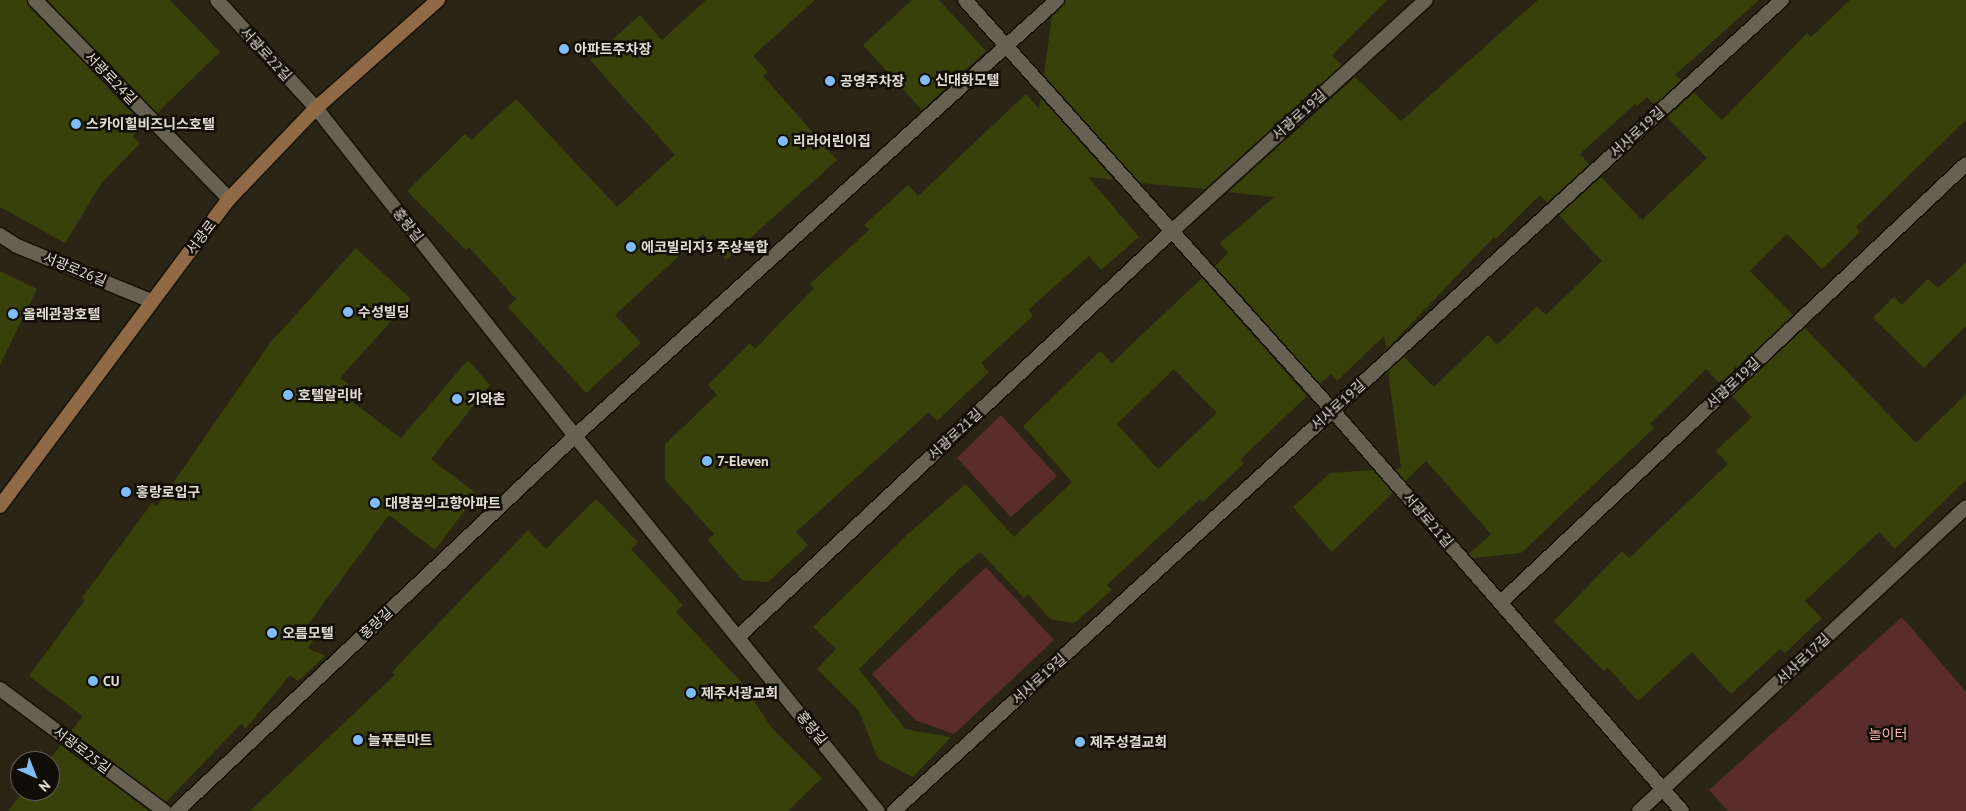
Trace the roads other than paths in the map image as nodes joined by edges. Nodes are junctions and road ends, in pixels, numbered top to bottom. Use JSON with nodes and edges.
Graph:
{"nodes":[{"id":1,"x":36,"y":0,"type":"edge"},
{"id":2,"x":217,"y":0,"type":"edge"},
{"id":3,"x":438,"y":0,"type":"edge"},
{"id":4,"x":965,"y":0,"type":"edge"},
{"id":5,"x":1057,"y":0,"type":"edge"},
{"id":6,"x":1426,"y":0,"type":"edge"},
{"id":7,"x":1782,"y":0,"type":"edge"},
{"id":8,"x":1006,"y":46,"type":"junction"},
{"id":9,"x":316,"y":108,"type":"junction"},
{"id":10,"x":1966,"y":164,"type":"edge"},
{"id":11,"x":230,"y":199,"type":"junction"},
{"id":12,"x":1172,"y":231,"type":"junction"},
{"id":13,"x":0,"y":235,"type":"edge"},
{"id":14,"x":151,"y":301,"type":"junction"},
{"id":15,"x":1333,"y":410,"type":"junction"},
{"id":16,"x":575,"y":436,"type":"junction"},
{"id":17,"x":0,"y":506,"type":"edge"},
{"id":18,"x":1966,"y":507,"type":"edge"},
{"id":19,"x":1500,"y":603,"type":"junction"},
{"id":20,"x":738,"y":637,"type":"junction"},
{"id":21,"x":0,"y":689,"type":"edge"},
{"id":22,"x":1662,"y":790,"type":"junction"},
{"id":23,"x":164,"y":811,"type":"edge"},
{"id":24,"x":177,"y":811,"type":"edge"},
{"id":25,"x":878,"y":811,"type":"edge"},
{"id":26,"x":894,"y":811,"type":"edge"},
{"id":27,"x":1639,"y":811,"type":"edge"},
{"id":28,"x":1682,"y":811,"type":"edge"}],
"edges":[{"from":1,"to":11,"type":"street","name":"서광로24길"},
{"from":2,"to":9,"type":"street","name":"서광로22길"},
{"from":3,"to":9,"type":"main road","name":"서광로"},
{"from":4,"to":8,"type":"street","name":"서광로21길"},
{"from":5,"to":8,"type":"street"},
{"from":6,"to":12,"type":"street","name":"서광로19길"},
{"from":7,"to":15,"type":"street","name":"서사로19길"},
{"from":8,"to":12,"type":"street","name":"서광로21길"},
{"from":8,"to":16,"type":"street"},
{"from":9,"to":11,"type":"main road","name":"서광로"},
{"from":9,"to":16,"type":"street","name":"홍랑길"},
{"from":10,"to":19,"type":"street","name":"서광로19길"},
{"from":11,"to":14,"type":"main road","name":"서광로"},
{"from":12,"to":15,"type":"street","name":"서광로21길"},
{"from":12,"to":20,"type":"street","name":"서광로21길"},
{"from":13,"to":14,"type":"street","name":"서광로26길"},
{"from":14,"to":17,"type":"main road","name":"서광로"},
{"from":15,"to":19,"type":"street","name":"서광로21길"},
{"from":15,"to":26,"type":"street","name":"서사로19길"},
{"from":16,"to":20,"type":"street","name":"홍랑길"},
{"from":16,"to":24,"type":"street","name":"홍랑길"},
{"from":18,"to":22,"type":"street","name":"서사로17길"},
{"from":19,"to":22,"type":"street","name":"서광로21길"},
{"from":20,"to":25,"type":"street","name":"홍랑길"},
{"from":21,"to":23,"type":"street","name":"서광로25길"},
{"from":22,"to":27,"type":"street","name":"서사로17길"},
{"from":22,"to":28,"type":"street","name":"서광로21길"}]}
